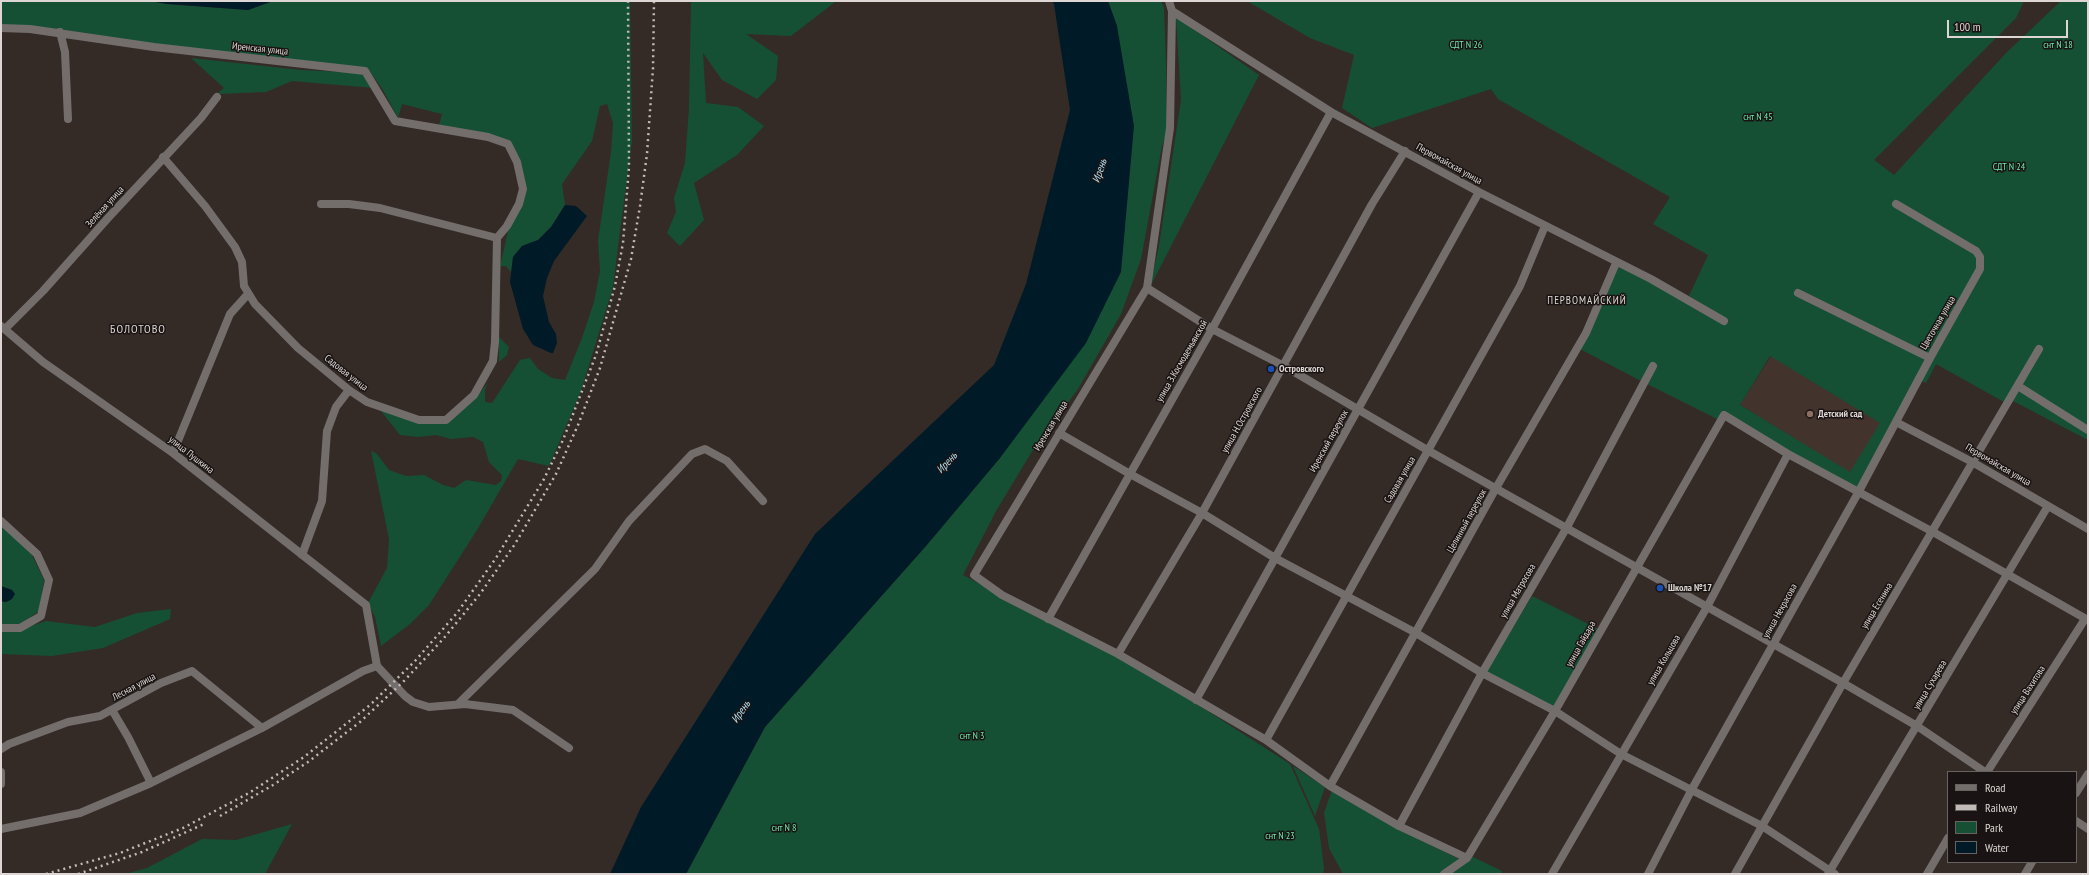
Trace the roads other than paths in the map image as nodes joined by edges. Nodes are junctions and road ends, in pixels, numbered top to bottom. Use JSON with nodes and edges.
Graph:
{"nodes":[{"id":1,"x":1168,"y":1,"type":"edge"},
{"id":2,"x":1172,"y":11,"type":"junction"},
{"id":3,"x":1,"y":28,"type":"edge"},
{"id":4,"x":60,"y":32,"type":"junction"},
{"id":5,"x":217,"y":97,"type":"dead end"},
{"id":6,"x":1331,"y":112,"type":"junction"},
{"id":7,"x":68,"y":119,"type":"dead end"},
{"id":8,"x":1405,"y":151,"type":"junction"},
{"id":9,"x":163,"y":158,"type":"junction"},
{"id":10,"x":1479,"y":192,"type":"junction"},
{"id":11,"x":321,"y":204,"type":"dead end"},
{"id":12,"x":1896,"y":204,"type":"dead end"},
{"id":13,"x":1545,"y":226,"type":"junction"},
{"id":14,"x":497,"y":238,"type":"junction"},
{"id":15,"x":1616,"y":263,"type":"junction"},
{"id":16,"x":1147,"y":288,"type":"junction"},
{"id":17,"x":1798,"y":293,"type":"dead end"},
{"id":18,"x":248,"y":294,"type":"junction"},
{"id":19,"x":1724,"y":321,"type":"dead end"},
{"id":20,"x":3,"y":327,"type":"edge"},
{"id":21,"x":1212,"y":330,"type":"junction"},
{"id":22,"x":2039,"y":349,"type":"dead end"},
{"id":23,"x":1930,"y":358,"type":"junction"},
{"id":24,"x":1284,"y":366,"type":"junction"},
{"id":25,"x":1653,"y":366,"type":"dead end"},
{"id":26,"x":2018,"y":386,"type":"junction"},
{"id":27,"x":349,"y":390,"type":"junction"},
{"id":28,"x":1358,"y":410,"type":"junction"},
{"id":29,"x":1896,"y":422,"type":"junction"},
{"id":30,"x":2088,"y":430,"type":"edge"},
{"id":31,"x":1059,"y":433,"type":"junction"},
{"id":32,"x":1429,"y":451,"type":"junction"},
{"id":33,"x":174,"y":453,"type":"junction"},
{"id":34,"x":1788,"y":454,"type":"junction"},
{"id":35,"x":1974,"y":462,"type":"junction"},
{"id":36,"x":1130,"y":474,"type":"junction"},
{"id":37,"x":1496,"y":488,"type":"junction"},
{"id":38,"x":1858,"y":493,"type":"junction"},
{"id":39,"x":763,"y":501,"type":"dead end"},
{"id":40,"x":2048,"y":506,"type":"junction"},
{"id":41,"x":1202,"y":513,"type":"junction"},
{"id":42,"x":1,"y":521,"type":"edge"},
{"id":43,"x":1567,"y":527,"type":"junction"},
{"id":44,"x":2088,"y":529,"type":"edge"},
{"id":45,"x":1933,"y":532,"type":"junction"},
{"id":46,"x":302,"y":555,"type":"junction"},
{"id":47,"x":1275,"y":558,"type":"junction"},
{"id":48,"x":1636,"y":566,"type":"junction"},
{"id":49,"x":2008,"y":575,"type":"junction"},
{"id":50,"x":1345,"y":596,"type":"junction"},
{"id":51,"x":1707,"y":607,"type":"junction"},
{"id":52,"x":1048,"y":619,"type":"junction"},
{"id":53,"x":2087,"y":620,"type":"edge"},
{"id":54,"x":1,"y":628,"type":"edge"},
{"id":55,"x":1416,"y":633,"type":"junction"},
{"id":56,"x":1773,"y":643,"type":"junction"},
{"id":57,"x":1118,"y":654,"type":"junction"},
{"id":58,"x":377,"y":666,"type":"junction"},
{"id":59,"x":1482,"y":673,"type":"junction"},
{"id":60,"x":1843,"y":683,"type":"junction"},
{"id":61,"x":1196,"y":700,"type":"junction"},
{"id":62,"x":458,"y":704,"type":"junction"},
{"id":63,"x":112,"y":710,"type":"junction"},
{"id":64,"x":1555,"y":711,"type":"junction"},
{"id":65,"x":1917,"y":726,"type":"junction"},
{"id":66,"x":262,"y":728,"type":"junction"},
{"id":67,"x":1266,"y":740,"type":"junction"},
{"id":68,"x":569,"y":748,"type":"dead end"},
{"id":69,"x":1,"y":749,"type":"edge"},
{"id":70,"x":1621,"y":754,"type":"junction"},
{"id":71,"x":1984,"y":771,"type":"edge"},
{"id":72,"x":1987,"y":771,"type":"edge"},
{"id":73,"x":1,"y":772,"type":"edge"},
{"id":74,"x":2088,"y":774,"type":"edge"},
{"id":75,"x":151,"y":783,"type":"junction"},
{"id":76,"x":1,"y":784,"type":"edge"},
{"id":77,"x":1330,"y":786,"type":"junction"},
{"id":78,"x":1692,"y":790,"type":"junction"},
{"id":79,"x":2077,"y":791,"type":"edge"},
{"id":80,"x":2077,"y":822,"type":"edge"},
{"id":81,"x":1399,"y":826,"type":"junction"},
{"id":82,"x":1762,"y":826,"type":"junction"},
{"id":83,"x":1,"y":828,"type":"edge"},
{"id":84,"x":2088,"y":829,"type":"edge"},
{"id":85,"x":1947,"y":840,"type":"edge"},
{"id":86,"x":1467,"y":858,"type":"junction"},
{"id":87,"x":2031,"y":863,"type":"edge"},
{"id":88,"x":1831,"y":873,"type":"edge"},
{"id":89,"x":1444,"y":874,"type":"edge"},
{"id":90,"x":1552,"y":874,"type":"edge"},
{"id":91,"x":1648,"y":874,"type":"edge"},
{"id":92,"x":1735,"y":874,"type":"edge"},
{"id":93,"x":1927,"y":874,"type":"edge"},
{"id":94,"x":2025,"y":874,"type":"edge"}],
"edges":[{"from":1,"to":2,"type":"street"},
{"from":2,"to":6,"type":"street","name":"Первомайская улица"},
{"from":2,"to":16,"type":"street"},
{"from":3,"to":4,"type":"street","name":"Иренская улица"},
{"from":4,"to":7,"type":"street"},
{"from":4,"to":14,"type":"street","name":"Иренская улица"},
{"from":5,"to":9,"type":"street","name":"Зелёная улица"},
{"from":6,"to":8,"type":"street","name":"Первомайская улица"},
{"from":6,"to":21,"type":"street","name":"улица З.Космодемьянской"},
{"from":8,"to":10,"type":"street","name":"Первомайская улица"},
{"from":8,"to":24,"type":"street","name":"улица Н.Островского"},
{"from":9,"to":18,"type":"street","name":"Садовая улица"},
{"from":9,"to":20,"type":"street","name":"Зелёная улица"},
{"from":10,"to":13,"type":"street","name":"Первомайская улица"},
{"from":10,"to":28,"type":"street","name":"Иренский переулок"},
{"from":11,"to":14,"type":"street"},
{"from":12,"to":23,"type":"street","name":"Цветочная улица"},
{"from":13,"to":15,"type":"street","name":"Первомайская улица"},
{"from":13,"to":32,"type":"street","name":"Садовая улица"},
{"from":14,"to":27,"type":"street","name":"Садовая улица"},
{"from":15,"to":19,"type":"street","name":"Первомайская улица"},
{"from":15,"to":37,"type":"street","name":"Целинный переулок"},
{"from":16,"to":21,"type":"street"},
{"from":16,"to":31,"type":"street","name":"Иренская улица"},
{"from":17,"to":23,"type":"street","name":"Цветочная улица"},
{"from":18,"to":27,"type":"street","name":"Садовая улица"},
{"from":18,"to":33,"type":"street"},
{"from":20,"to":33,"type":"street","name":"улица Пушкина"},
{"from":21,"to":24,"type":"street"},
{"from":21,"to":36,"type":"street","name":"улица З.Космодемьянской"},
{"from":22,"to":26,"type":"street","name":"улица Есенина"},
{"from":23,"to":29,"type":"street","name":"улица Некрасова"},
{"from":24,"to":28,"type":"street"},
{"from":24,"to":41,"type":"street","name":"улица Н.Островского"},
{"from":25,"to":43,"type":"street","name":"улица Матросова"},
{"from":26,"to":30,"type":"street"},
{"from":26,"to":35,"type":"street","name":"улица Есенина"},
{"from":27,"to":46,"type":"street"},
{"from":28,"to":32,"type":"street"},
{"from":28,"to":47,"type":"street","name":"Иренский переулок"},
{"from":29,"to":35,"type":"street","name":"Первомайская улица"},
{"from":29,"to":38,"type":"street","name":"улица Некрасова"},
{"from":31,"to":36,"type":"street"},
{"from":31,"to":52,"type":"street","name":"Иренская улица"},
{"from":32,"to":37,"type":"street"},
{"from":32,"to":50,"type":"street","name":"Садовая улица"},
{"from":33,"to":46,"type":"street","name":"улица Пушкина"},
{"from":34,"to":38,"type":"street"},
{"from":34,"to":48,"type":"street","name":"улица Гайдара"},
{"from":34,"to":51,"type":"street","name":"улица Кольцова"},
{"from":35,"to":40,"type":"street","name":"Первомайская улица"},
{"from":35,"to":45,"type":"street","name":"улица Есенина"},
{"from":36,"to":41,"type":"street"},
{"from":36,"to":52,"type":"street","name":"улица З.Космодемьянской"},
{"from":37,"to":43,"type":"street"},
{"from":37,"to":55,"type":"street","name":"Целинный переулок"},
{"from":38,"to":45,"type":"street"},
{"from":38,"to":56,"type":"street","name":"улица Некрасова"},
{"from":39,"to":62,"type":"street"},
{"from":40,"to":44,"type":"street","name":"Первомайская улица"},
{"from":40,"to":49,"type":"street","name":"улица Сухарева"},
{"from":41,"to":47,"type":"street"},
{"from":41,"to":57,"type":"street","name":"улица Н.Островского"},
{"from":42,"to":54,"type":"street"},
{"from":43,"to":48,"type":"street"},
{"from":43,"to":59,"type":"street","name":"улица Матросова"},
{"from":45,"to":49,"type":"street"},
{"from":45,"to":60,"type":"street","name":"улица Есенина"},
{"from":46,"to":58,"type":"street","name":"улица Пушкина"},
{"from":47,"to":50,"type":"street"},
{"from":47,"to":61,"type":"street","name":"Иренский переулок"},
{"from":48,"to":51,"type":"street"},
{"from":48,"to":64,"type":"street","name":"улица Гайдара"},
{"from":49,"to":53,"type":"street"},
{"from":49,"to":65,"type":"street","name":"улица Сухарева"},
{"from":50,"to":55,"type":"street"},
{"from":50,"to":67,"type":"street","name":"Садовая улица"},
{"from":51,"to":56,"type":"street"},
{"from":51,"to":70,"type":"street","name":"улица Кольцова"},
{"from":52,"to":57,"type":"street"},
{"from":53,"to":72,"type":"street","name":"улица Вахитова"},
{"from":55,"to":59,"type":"street"},
{"from":55,"to":77,"type":"street","name":"Целинный переулок"},
{"from":56,"to":60,"type":"street"},
{"from":56,"to":78,"type":"street","name":"улица Некрасова"},
{"from":57,"to":61,"type":"street"},
{"from":58,"to":62,"type":"street"},
{"from":58,"to":66,"type":"street"},
{"from":59,"to":64,"type":"street"},
{"from":59,"to":81,"type":"street","name":"улица Матросова"},
{"from":60,"to":65,"type":"street"},
{"from":60,"to":82,"type":"street","name":"улица Есенина"},
{"from":61,"to":67,"type":"street"},
{"from":62,"to":68,"type":"street"},
{"from":63,"to":66,"type":"street","name":"Лесная улица"},
{"from":63,"to":69,"type":"street","name":"Лесная улица"},
{"from":63,"to":75,"type":"street"},
{"from":64,"to":70,"type":"street"},
{"from":64,"to":86,"type":"street","name":"улица Гайдара"},
{"from":65,"to":71,"type":"street"},
{"from":65,"to":88,"type":"street","name":"улица Сухарева"},
{"from":66,"to":75,"type":"street"},
{"from":67,"to":77,"type":"street"},
{"from":70,"to":78,"type":"street"},
{"from":70,"to":90,"type":"street","name":"улица Кольцова"},
{"from":73,"to":76,"type":"street"},
{"from":74,"to":79,"type":"street"},
{"from":75,"to":83,"type":"street"},
{"from":77,"to":81,"type":"street"},
{"from":78,"to":82,"type":"street"},
{"from":78,"to":91,"type":"street","name":"улица Некрасова"},
{"from":80,"to":84,"type":"street"},
{"from":81,"to":86,"type":"street"},
{"from":82,"to":88,"type":"street"},
{"from":82,"to":92,"type":"street","name":"улица Есенина"},
{"from":85,"to":93,"type":"street"},
{"from":86,"to":89,"type":"street","name":"улица Гайдара"},
{"from":87,"to":94,"type":"street"}]}
